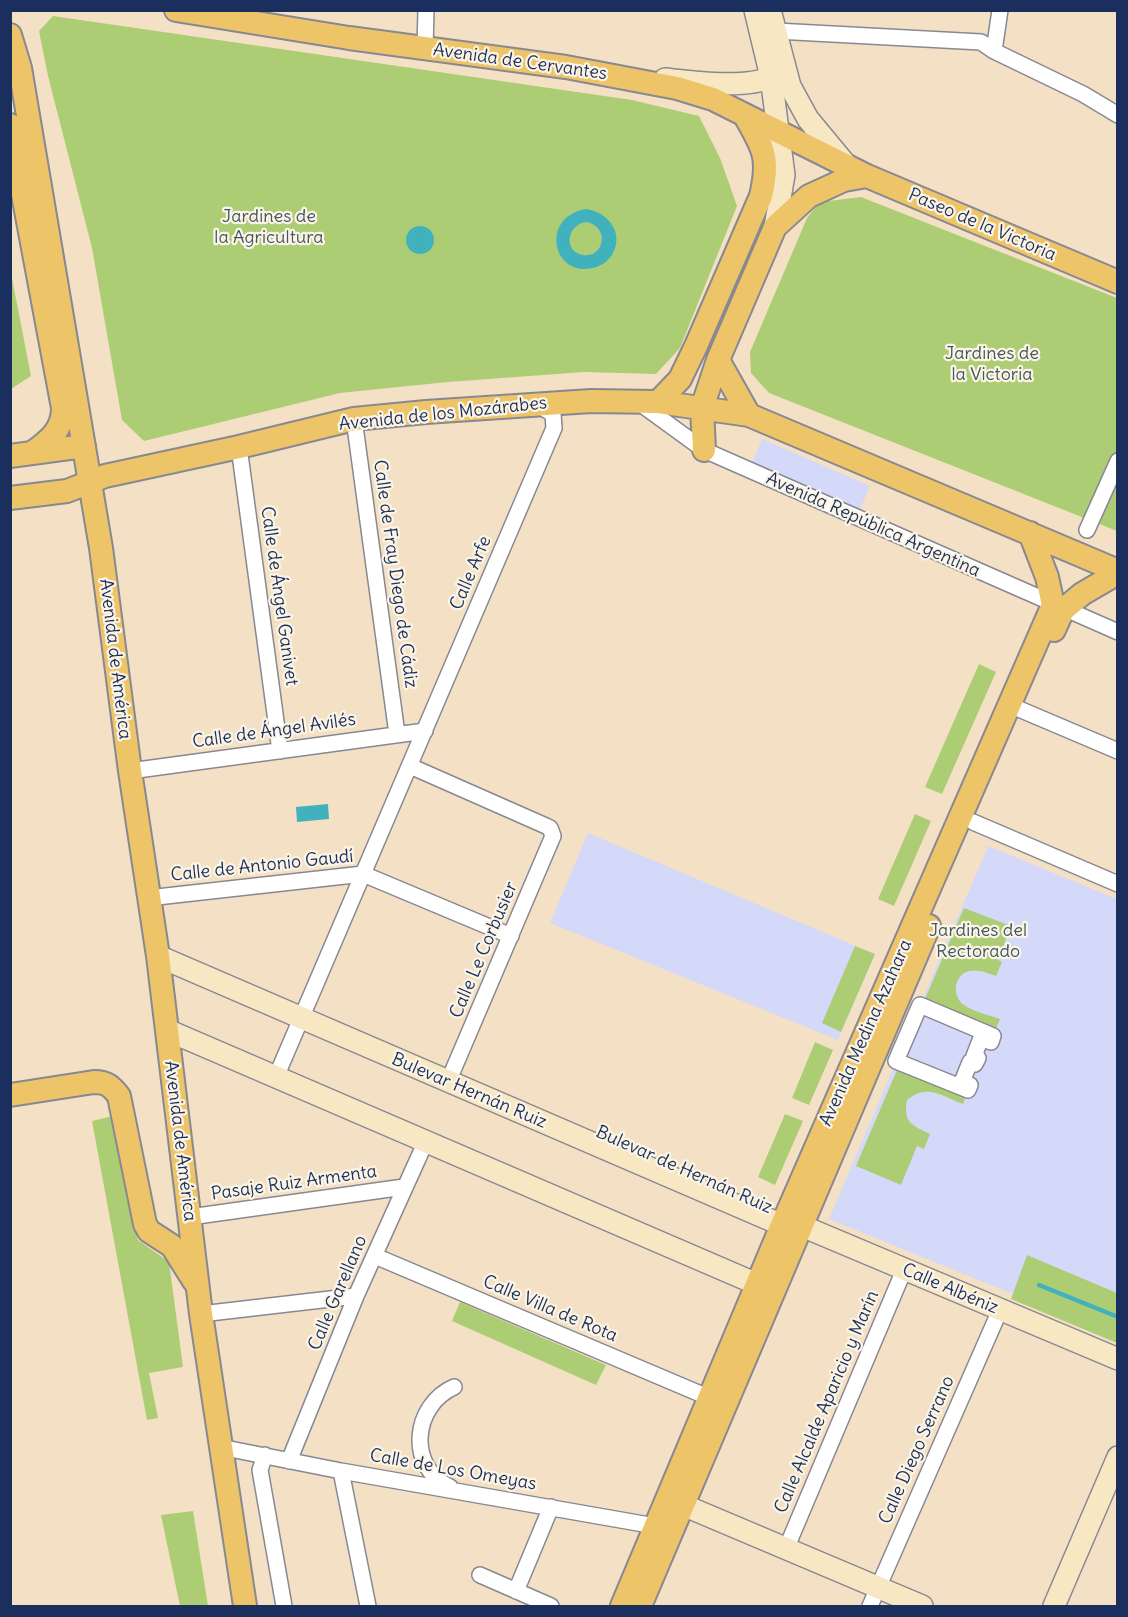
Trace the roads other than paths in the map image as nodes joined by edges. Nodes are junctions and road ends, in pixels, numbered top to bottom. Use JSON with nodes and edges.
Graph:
{"nodes":[{"id":1,"x":176,"y":10,"type":"edge"},
{"id":2,"x":426,"y":10,"type":"edge"},
{"id":3,"x":754,"y":10,"type":"edge"},
{"id":4,"x":770,"y":10,"type":"edge"},
{"id":5,"x":1000,"y":10,"type":"edge"},
{"id":6,"x":181,"y":11,"type":"edge"},
{"id":7,"x":280,"y":19,"type":"edge"},
{"id":8,"x":776,"y":32,"type":"junction"},
{"id":9,"x":10,"y":35,"type":"edge"},
{"id":10,"x":425,"y":48,"type":"junction"},
{"id":11,"x":994,"y":51,"type":"junction"},
{"id":12,"x":566,"y":68,"type":"junction"},
{"id":13,"x":771,"y":77,"type":"junction"},
{"id":14,"x":1118,"y":115,"type":"edge"},
{"id":15,"x":745,"y":116,"type":"junction"},
{"id":16,"x":10,"y":124,"type":"edge"},
{"id":17,"x":779,"y":133,"type":"junction"},
{"id":18,"x":857,"y":171,"type":"junction"},
{"id":19,"x":775,"y":227,"type":"junction"},
{"id":20,"x":1111,"y":274,"type":"edge"},
{"id":21,"x":718,"y":360,"type":"junction"},
{"id":22,"x":648,"y":402,"type":"junction"},
{"id":23,"x":535,"y":404,"type":"junction"},
{"id":24,"x":702,"y":408,"type":"junction"},
{"id":25,"x":749,"y":415,"type":"junction"},
{"id":26,"x":354,"y":419,"type":"junction"},
{"id":27,"x":84,"y":446,"type":"junction"},
{"id":28,"x":239,"y":447,"type":"junction"},
{"id":29,"x":704,"y":450,"type":"junction"},
{"id":30,"x":21,"y":454,"type":"edge"},
{"id":31,"x":1118,"y":461,"type":"edge"},
{"id":32,"x":90,"y":482,"type":"junction"},
{"id":33,"x":10,"y":498,"type":"edge"},
{"id":34,"x":1087,"y":530,"type":"dead end"},
{"id":35,"x":1030,"y":533,"type":"junction"},
{"id":36,"x":1118,"y":572,"type":"edge"},
{"id":37,"x":1058,"y":608,"type":"junction"},
{"id":38,"x":1118,"y":633,"type":"edge"},
{"id":39,"x":1019,"y":709,"type":"junction"},
{"id":40,"x":425,"y":731,"type":"junction"},
{"id":41,"x":397,"y":734,"type":"junction"},
{"id":42,"x":280,"y":750,"type":"junction"},
{"id":43,"x":1118,"y":751,"type":"edge"},
{"id":44,"x":410,"y":766,"type":"junction"},
{"id":45,"x":130,"y":771,"type":"junction"},
{"id":46,"x":973,"y":822,"type":"junction"},
{"id":47,"x":363,"y":874,"type":"junction"},
{"id":48,"x":1118,"y":884,"type":"edge"},
{"id":49,"x":148,"y":898,"type":"junction"},
{"id":50,"x":511,"y":936,"type":"junction"},
{"id":51,"x":158,"y":956,"type":"junction"},
{"id":52,"x":300,"y":1020,"type":"junction"},
{"id":53,"x":167,"y":1030,"type":"junction"},
{"id":54,"x":900,"y":1063,"type":"joint"},
{"id":55,"x":277,"y":1074,"type":"junction"},
{"id":56,"x":448,"y":1082,"type":"junction"},
{"id":57,"x":10,"y":1095,"type":"edge"},
{"id":58,"x":426,"y":1141,"type":"junction"},
{"id":59,"x":404,"y":1187,"type":"junction"},
{"id":60,"x":190,"y":1216,"type":"junction"},
{"id":61,"x":792,"y":1226,"type":"junction"},
{"id":62,"x":375,"y":1256,"type":"junction"},
{"id":63,"x":904,"y":1270,"type":"junction"},
{"id":64,"x":198,"y":1287,"type":"junction"},
{"id":65,"x":766,"y":1288,"type":"junction"},
{"id":66,"x":356,"y":1296,"type":"junction"},
{"id":67,"x":999,"y":1310,"type":"junction"},
{"id":68,"x":201,"y":1314,"type":"junction"},
{"id":69,"x":1118,"y":1359,"type":"edge"},
{"id":70,"x":454,"y":1387,"type":"dead end"},
{"id":71,"x":710,"y":1398,"type":"junction"},
{"id":72,"x":220,"y":1447,"type":"junction"},
{"id":73,"x":265,"y":1455,"type":"junction"},
{"id":74,"x":1118,"y":1457,"type":"edge"},
{"id":75,"x":289,"y":1461,"type":"junction"},
{"id":76,"x":341,"y":1471,"type":"junction"},
{"id":77,"x":461,"y":1491,"type":"junction"},
{"id":78,"x":478,"y":1494,"type":"dead end"},
{"id":79,"x":675,"y":1502,"type":"junction"},
{"id":80,"x":551,"y":1507,"type":"junction"},
{"id":81,"x":655,"y":1526,"type":"junction"},
{"id":82,"x":786,"y":1549,"type":"junction"},
{"id":83,"x":664,"y":1550,"type":"junction"},
{"id":84,"x":480,"y":1575,"type":"dead end"},
{"id":85,"x":516,"y":1591,"type":"junction"},
{"id":86,"x":874,"y":1597,"type":"edge"},
{"id":87,"x":246,"y":1606,"type":"edge"},
{"id":88,"x":284,"y":1606,"type":"edge"},
{"id":89,"x":368,"y":1606,"type":"edge"},
{"id":90,"x":551,"y":1606,"type":"edge"},
{"id":91,"x":622,"y":1606,"type":"edge"},
{"id":92,"x":640,"y":1606,"type":"edge"},
{"id":93,"x":922,"y":1606,"type":"edge"},
{"id":94,"x":1054,"y":1606,"type":"edge"}],
"edges":[{"from":1,"to":6,"type":"main road","name":"Avenida de Cervantes"},
{"from":2,"to":10,"type":"street"},
{"from":3,"to":13,"type":"street"},
{"from":4,"to":8,"type":"street"},
{"from":5,"to":11,"type":"street"},
{"from":6,"to":7,"type":"main road","name":"Avenida de Cervantes"},
{"from":7,"to":10,"type":"main road","name":"Avenida de Cervantes"},
{"from":8,"to":11,"type":"street"},
{"from":8,"to":18,"type":"street"},
{"from":9,"to":27,"type":"main road","name":"Avenida de América"},
{"from":10,"to":12,"type":"main road","name":"Avenida de Cervantes"},
{"from":11,"to":14,"type":"street"},
{"from":12,"to":13,"type":"street"},
{"from":12,"to":15,"type":"main road","name":"Avenida de Cervantes"},
{"from":13,"to":17,"type":"street"},
{"from":15,"to":17,"type":"main road","name":"Avenida de Cervantes"},
{"from":15,"to":22,"type":"main road"},
{"from":16,"to":30,"type":"main road"},
{"from":17,"to":18,"type":"main road","name":"Avenida de Cervantes"},
{"from":17,"to":19,"type":"street"},
{"from":18,"to":19,"type":"main road"},
{"from":18,"to":20,"type":"main road","name":"Paseo de la Victoria"},
{"from":19,"to":21,"type":"main road"},
{"from":21,"to":24,"type":"main road"},
{"from":21,"to":25,"type":"main road"},
{"from":22,"to":23,"type":"main road","name":"Avenida de los Mozárabes"},
{"from":22,"to":24,"type":"main road","name":"Avenida de los Mozárabes"},
{"from":22,"to":29,"type":"street","name":"Avenida República Argentina"},
{"from":23,"to":26,"type":"main road","name":"Avenida de los Mozárabes"},
{"from":23,"to":40,"type":"street","name":"Calle Arfe"},
{"from":24,"to":25,"type":"main road","name":"Avenida de los Mozárabes"},
{"from":24,"to":29,"type":"main road"},
{"from":25,"to":35,"type":"main road"},
{"from":26,"to":28,"type":"main road","name":"Avenida de los Mozárabes"},
{"from":26,"to":41,"type":"street","name":"Calle de Fray Diego de Cádiz"},
{"from":27,"to":30,"type":"main road"},
{"from":27,"to":32,"type":"main road","name":"Avenida de América"},
{"from":28,"to":32,"type":"main road","name":"Avenida de los Mozárabes"},
{"from":28,"to":42,"type":"street","name":"Calle de Ángel Ganivet"},
{"from":29,"to":37,"type":"street","name":"Avenida República Argentina"},
{"from":31,"to":34,"type":"street"},
{"from":32,"to":33,"type":"main road","name":"Avenida de los Mozárabes"},
{"from":32,"to":45,"type":"main road","name":"Avenida de América"},
{"from":35,"to":36,"type":"main road"},
{"from":35,"to":37,"type":"main road"},
{"from":36,"to":37,"type":"main road","name":"Avenida Medina Azahara"},
{"from":37,"to":38,"type":"street","name":"Avenida República Argentina"},
{"from":37,"to":39,"type":"main road","name":"Avenida Medina Azahara"},
{"from":37,"to":61,"type":"main road","name":"Avenida Medina Azahara"},
{"from":39,"to":43,"type":"street"},
{"from":39,"to":46,"type":"main road","name":"Avenida Medina Azahara"},
{"from":40,"to":41,"type":"street","name":"Calle de Ángel Avilés"},
{"from":40,"to":44,"type":"street","name":"Calle Arfe"},
{"from":41,"to":42,"type":"street","name":"Calle de Ángel Avilés"},
{"from":41,"to":44,"type":"street","name":"Calle de Fray Diego de Cádiz"},
{"from":42,"to":45,"type":"street","name":"Calle de Ángel Avilés"},
{"from":44,"to":47,"type":"street","name":"Calle Arfe"},
{"from":44,"to":50,"type":"street","name":"Calle Le Corbusier"},
{"from":45,"to":49,"type":"main road","name":"Avenida de América"},
{"from":46,"to":48,"type":"street"},
{"from":46,"to":61,"type":"main road","name":"Avenida Medina Azahara"},
{"from":47,"to":49,"type":"street","name":"Calle de Antonio Gaudí"},
{"from":47,"to":50,"type":"street","name":"Calle de Antonio Gaudí"},
{"from":47,"to":52,"type":"street","name":"Calle Arfe"},
{"from":49,"to":51,"type":"main road","name":"Avenida de América"},
{"from":50,"to":56,"type":"street","name":"Calle Le Corbusier"},
{"from":51,"to":52,"type":"street","name":"Bulevar Hernán Ruiz"},
{"from":51,"to":53,"type":"main road","name":"Avenida de América"},
{"from":52,"to":55,"type":"street","name":"Calle Arfe"},
{"from":52,"to":55,"type":"street","name":"Bulevar de Hernán Ruiz"},
{"from":52,"to":55,"type":"street","name":"Bulevar de Hernán Ruiz"},
{"from":52,"to":56,"type":"street","name":"Bulevar Hernán Ruiz"},
{"from":53,"to":55,"type":"street"},
{"from":53,"to":60,"type":"main road","name":"Avenida de América"},
{"from":54,"to":54,"type":"street"},
{"from":55,"to":58,"type":"street"},
{"from":56,"to":61,"type":"street","name":"Bulevar Hernán Ruiz"},
{"from":57,"to":64,"type":"main road","name":"Avenida de América"},
{"from":58,"to":59,"type":"street","name":"Calle Garellano"},
{"from":58,"to":65,"type":"street"},
{"from":59,"to":60,"type":"street","name":"Pasaje Ruiz Armenta"},
{"from":59,"to":62,"type":"street","name":"Calle Garellano"},
{"from":60,"to":64,"type":"main road","name":"Avenida de América"},
{"from":61,"to":63,"type":"street","name":"Calle Albéniz"},
{"from":61,"to":65,"type":"main road","name":"Avenida Medina Azahara"},
{"from":62,"to":66,"type":"street","name":"Calle Garellano"},
{"from":62,"to":71,"type":"street","name":"Calle Villa de Rota"},
{"from":63,"to":67,"type":"street","name":"Calle Albéniz"},
{"from":63,"to":82,"type":"street","name":"Calle Alcalde Aparicio y Marín"},
{"from":64,"to":68,"type":"main road","name":"Avenida de América"},
{"from":65,"to":71,"type":"main road","name":"Avenida Medina Azahara"},
{"from":65,"to":79,"type":"main road","name":"Avenida Medina Azahara"},
{"from":66,"to":68,"type":"street"},
{"from":66,"to":75,"type":"street","name":"Calle Garellano"},
{"from":67,"to":69,"type":"street","name":"Calle Albéniz"},
{"from":67,"to":86,"type":"street","name":"Calle Diego Serrano"},
{"from":68,"to":72,"type":"main road","name":"Avenida de América"},
{"from":70,"to":77,"type":"street"},
{"from":71,"to":79,"type":"main road","name":"Avenida Medina Azahara"},
{"from":72,"to":73,"type":"street","name":"Calle de Los Omeyas"},
{"from":72,"to":87,"type":"main road","name":"Avenida de América"},
{"from":73,"to":75,"type":"street","name":"Calle de Los Omeyas"},
{"from":73,"to":88,"type":"street"},
{"from":74,"to":94,"type":"street"},
{"from":75,"to":76,"type":"street","name":"Calle de Los Omeyas"},
{"from":76,"to":77,"type":"street","name":"Calle de Los Omeyas"},
{"from":76,"to":89,"type":"street"},
{"from":77,"to":78,"type":"street"},
{"from":77,"to":80,"type":"street","name":"Calle de Los Omeyas"},
{"from":79,"to":81,"type":"main road","name":"Avenida Medina Azahara"},
{"from":79,"to":82,"type":"street"},
{"from":79,"to":83,"type":"main road","name":"Avenida Medina Azahara"},
{"from":80,"to":81,"type":"street","name":"Calle de Los Omeyas"},
{"from":80,"to":85,"type":"street"},
{"from":81,"to":83,"type":"street"},
{"from":81,"to":91,"type":"main road","name":"Avenida Medina Azahara"},
{"from":82,"to":86,"type":"street"},
{"from":83,"to":92,"type":"main road","name":"Avenida Medina Azahara"},
{"from":84,"to":85,"type":"street"},
{"from":85,"to":90,"type":"street"},
{"from":86,"to":93,"type":"street"}]}
